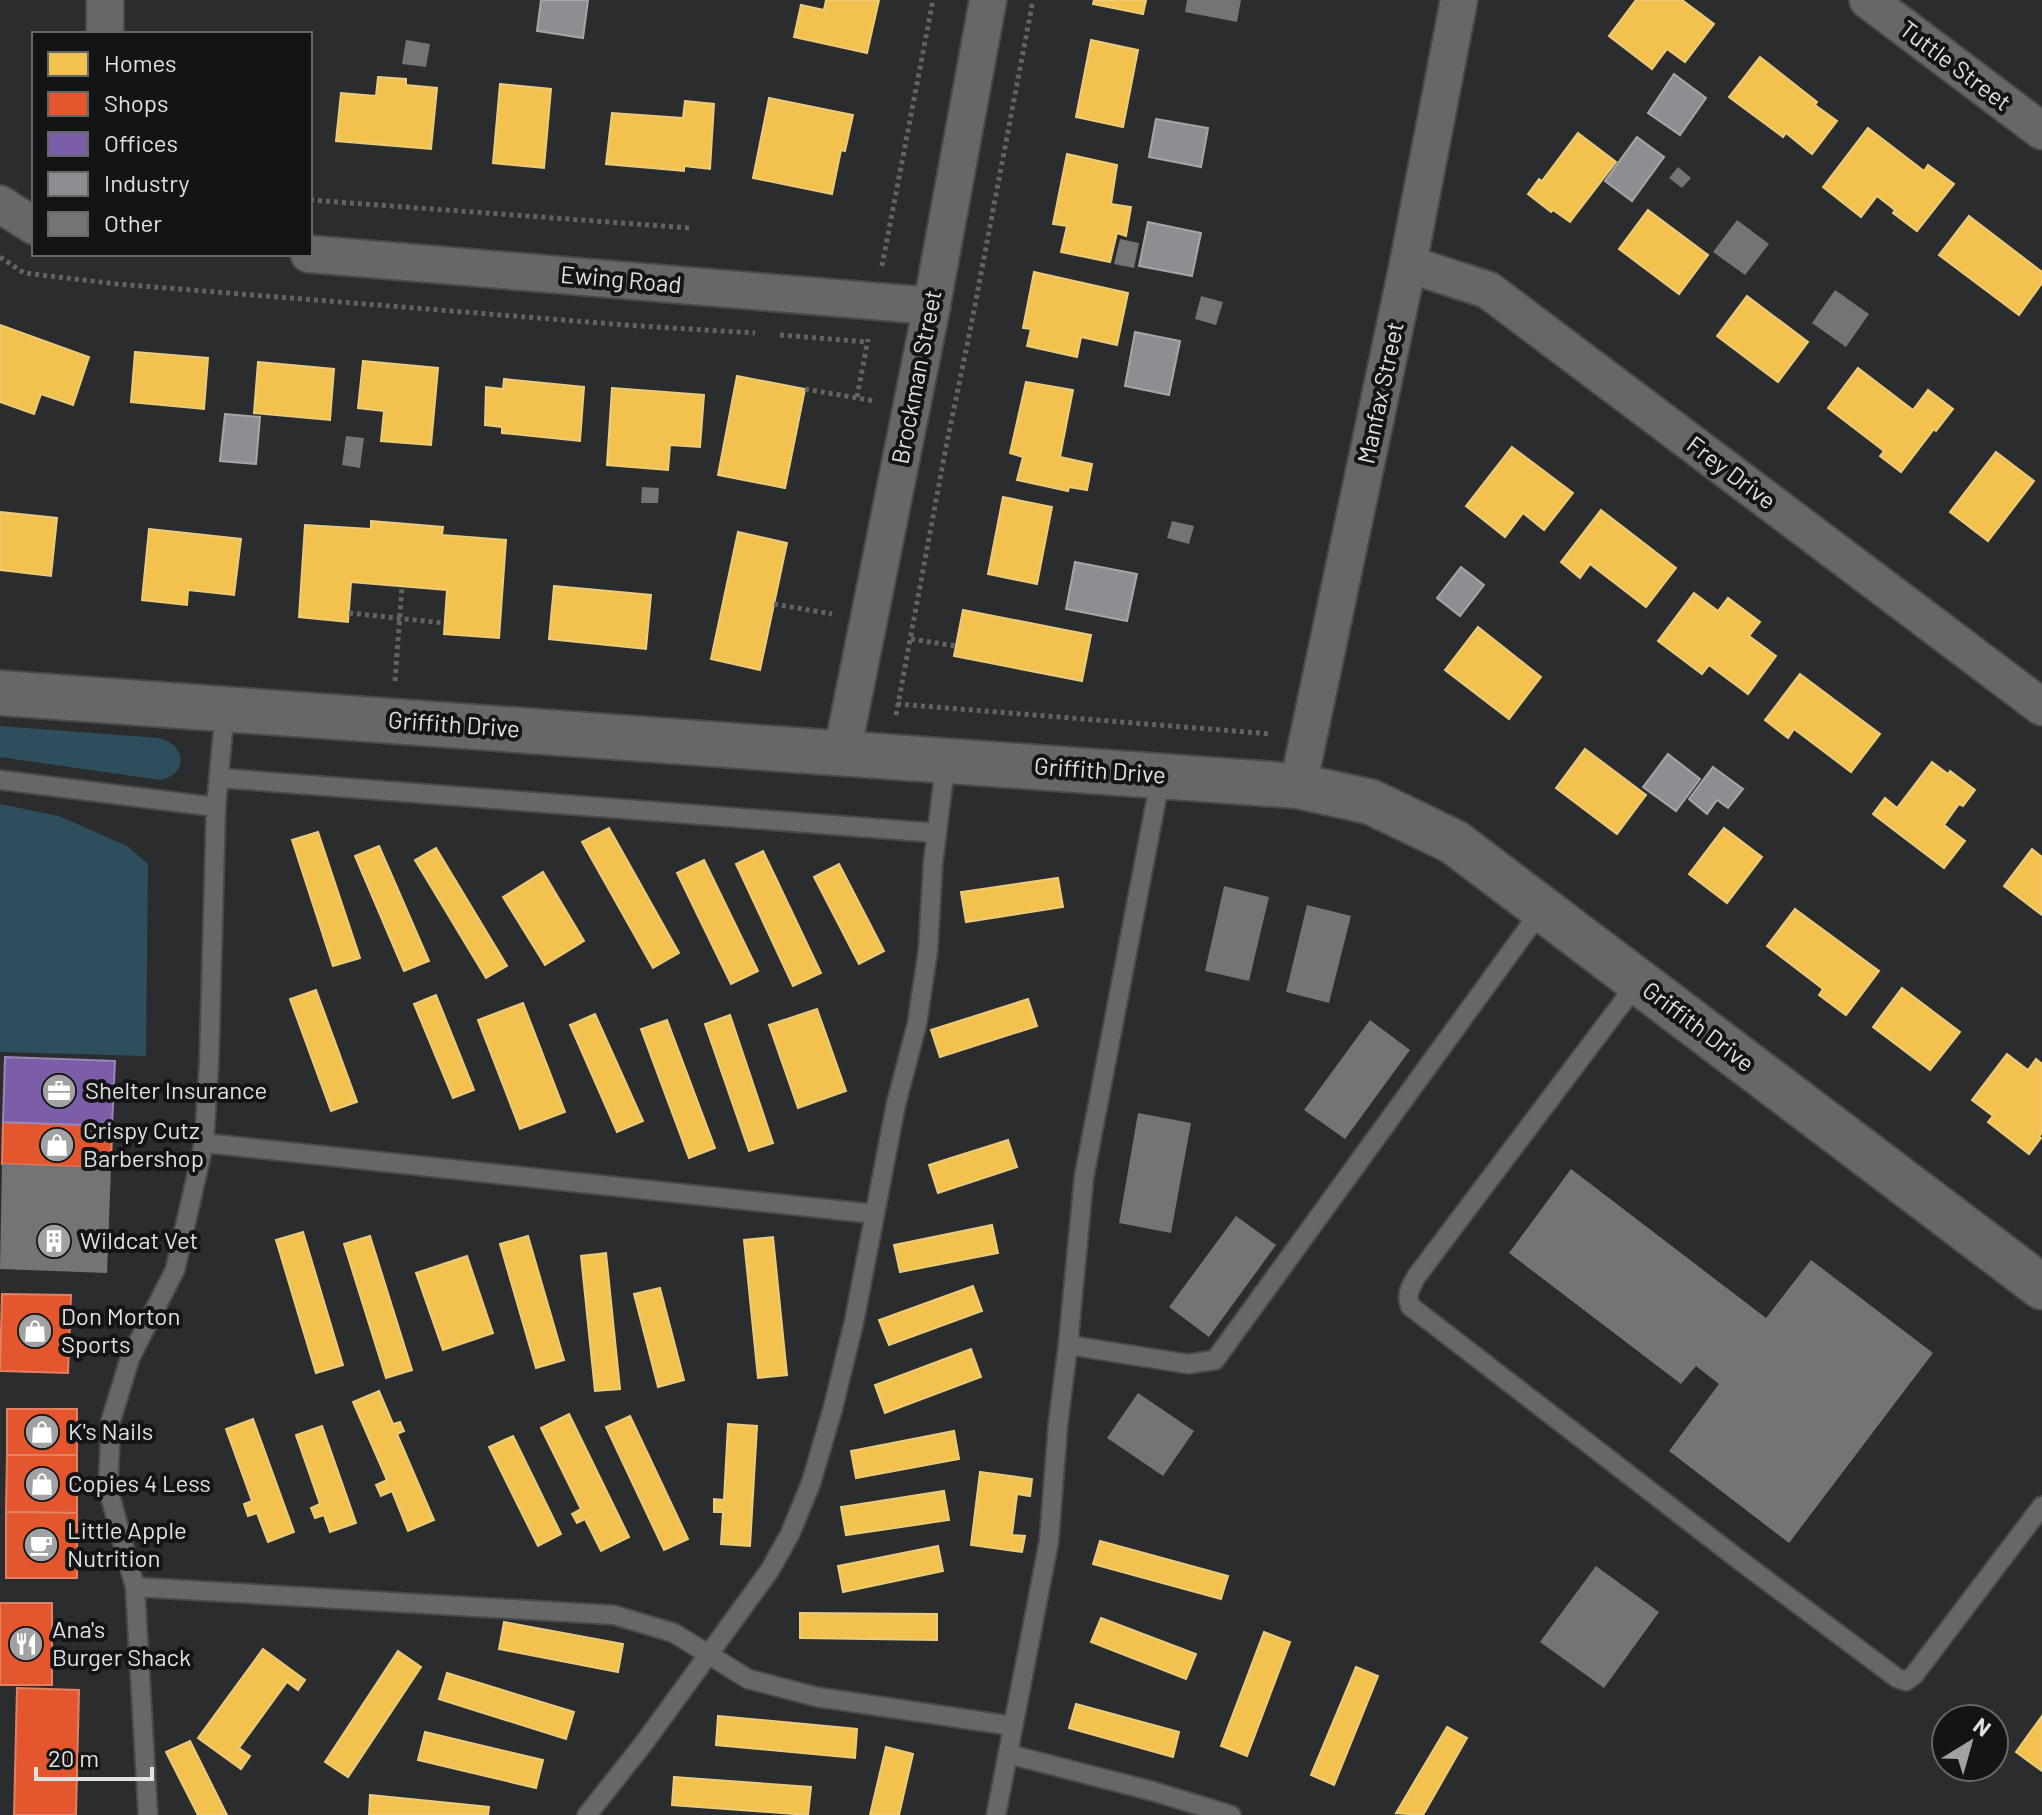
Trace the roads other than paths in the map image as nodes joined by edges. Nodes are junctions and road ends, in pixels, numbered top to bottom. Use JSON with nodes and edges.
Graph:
{"nodes":[{"id":1,"x":105,"y":0,"type":"edge"},
{"id":2,"x":988,"y":0,"type":"edge"},
{"id":3,"x":1459,"y":0,"type":"edge"},
{"id":4,"x":1868,"y":0,"type":"edge"},
{"id":5,"x":105,"y":32,"type":"edge"},
{"id":6,"x":2042,"y":131,"type":"edge"},
{"id":7,"x":0,"y":204,"type":"edge"},
{"id":8,"x":32,"y":225,"type":"edge"},
{"id":9,"x":312,"y":254,"type":"edge"},
{"id":10,"x":1408,"y":264,"type":"junction"},
{"id":11,"x":932,"y":306,"type":"junction"},
{"id":12,"x":0,"y":693,"type":"edge"},
{"id":13,"x":2042,"y":707,"type":"edge"},
{"id":14,"x":225,"y":709,"type":"junction"},
{"id":15,"x":842,"y":753,"type":"junction"},
{"id":16,"x":946,"y":760,"type":"junction"},
{"id":17,"x":1161,"y":775,"type":"junction"},
{"id":18,"x":219,"y":778,"type":"junction"},
{"id":19,"x":0,"y":780,"type":"edge"},
{"id":20,"x":1298,"y":786,"type":"junction"},
{"id":21,"x":216,"y":807,"type":"junction"},
{"id":22,"x":937,"y":833,"type":"junction"},
{"id":23,"x":1542,"y":909,"type":"junction"},
{"id":24,"x":1638,"y":981,"type":"junction"},
{"id":25,"x":204,"y":1143,"type":"junction"},
{"id":26,"x":875,"y":1214,"type":"junction"},
{"id":27,"x":2042,"y":1287,"type":"edge"},
{"id":28,"x":1068,"y":1345,"type":"junction"},
{"id":29,"x":2042,"y":1506,"type":"edge"},
{"id":30,"x":135,"y":1587,"type":"junction"},
{"id":31,"x":708,"y":1654,"type":"junction"},
{"id":32,"x":1013,"y":1726,"type":"junction"},
{"id":33,"x":1008,"y":1754,"type":"junction"},
{"id":34,"x":148,"y":1815,"type":"edge"},
{"id":35,"x":587,"y":1815,"type":"edge"},
{"id":36,"x":996,"y":1815,"type":"edge"},
{"id":37,"x":1231,"y":1815,"type":"edge"}],
"edges":[{"from":1,"to":5,"type":"street"},
{"from":2,"to":11,"type":"street","name":"Brockman Street"},
{"from":3,"to":10,"type":"street","name":"Manfax Street"},
{"from":4,"to":6,"type":"street","name":"Tuttle Street"},
{"from":7,"to":8,"type":"street"},
{"from":9,"to":11,"type":"street","name":"Ewing Road"},
{"from":10,"to":13,"type":"street","name":"Frey Drive"},
{"from":10,"to":20,"type":"street","name":"Manfax Street"},
{"from":11,"to":15,"type":"street","name":"Brockman Street"},
{"from":12,"to":14,"type":"street","name":"Griffith Drive"},
{"from":14,"to":15,"type":"street","name":"Griffith Drive"},
{"from":14,"to":18,"type":"lane"},
{"from":15,"to":16,"type":"street","name":"Griffith Drive"},
{"from":16,"to":17,"type":"street","name":"Griffith Drive"},
{"from":16,"to":22,"type":"lane"},
{"from":17,"to":20,"type":"street","name":"Griffith Drive"},
{"from":17,"to":28,"type":"lane"},
{"from":18,"to":21,"type":"lane"},
{"from":18,"to":22,"type":"lane"},
{"from":19,"to":21,"type":"lane"},
{"from":20,"to":23,"type":"street","name":"Griffith Drive"},
{"from":21,"to":25,"type":"lane"},
{"from":22,"to":26,"type":"lane"},
{"from":23,"to":24,"type":"street","name":"Griffith Drive"},
{"from":23,"to":28,"type":"lane"},
{"from":24,"to":27,"type":"street","name":"Griffith Drive"},
{"from":24,"to":29,"type":"lane"},
{"from":25,"to":26,"type":"lane"},
{"from":25,"to":30,"type":"lane"},
{"from":26,"to":31,"type":"lane"},
{"from":28,"to":32,"type":"lane"},
{"from":30,"to":31,"type":"lane"},
{"from":30,"to":34,"type":"lane"},
{"from":31,"to":32,"type":"lane"},
{"from":31,"to":35,"type":"lane"},
{"from":32,"to":33,"type":"lane"},
{"from":33,"to":36,"type":"lane"},
{"from":33,"to":37,"type":"lane"}]}
